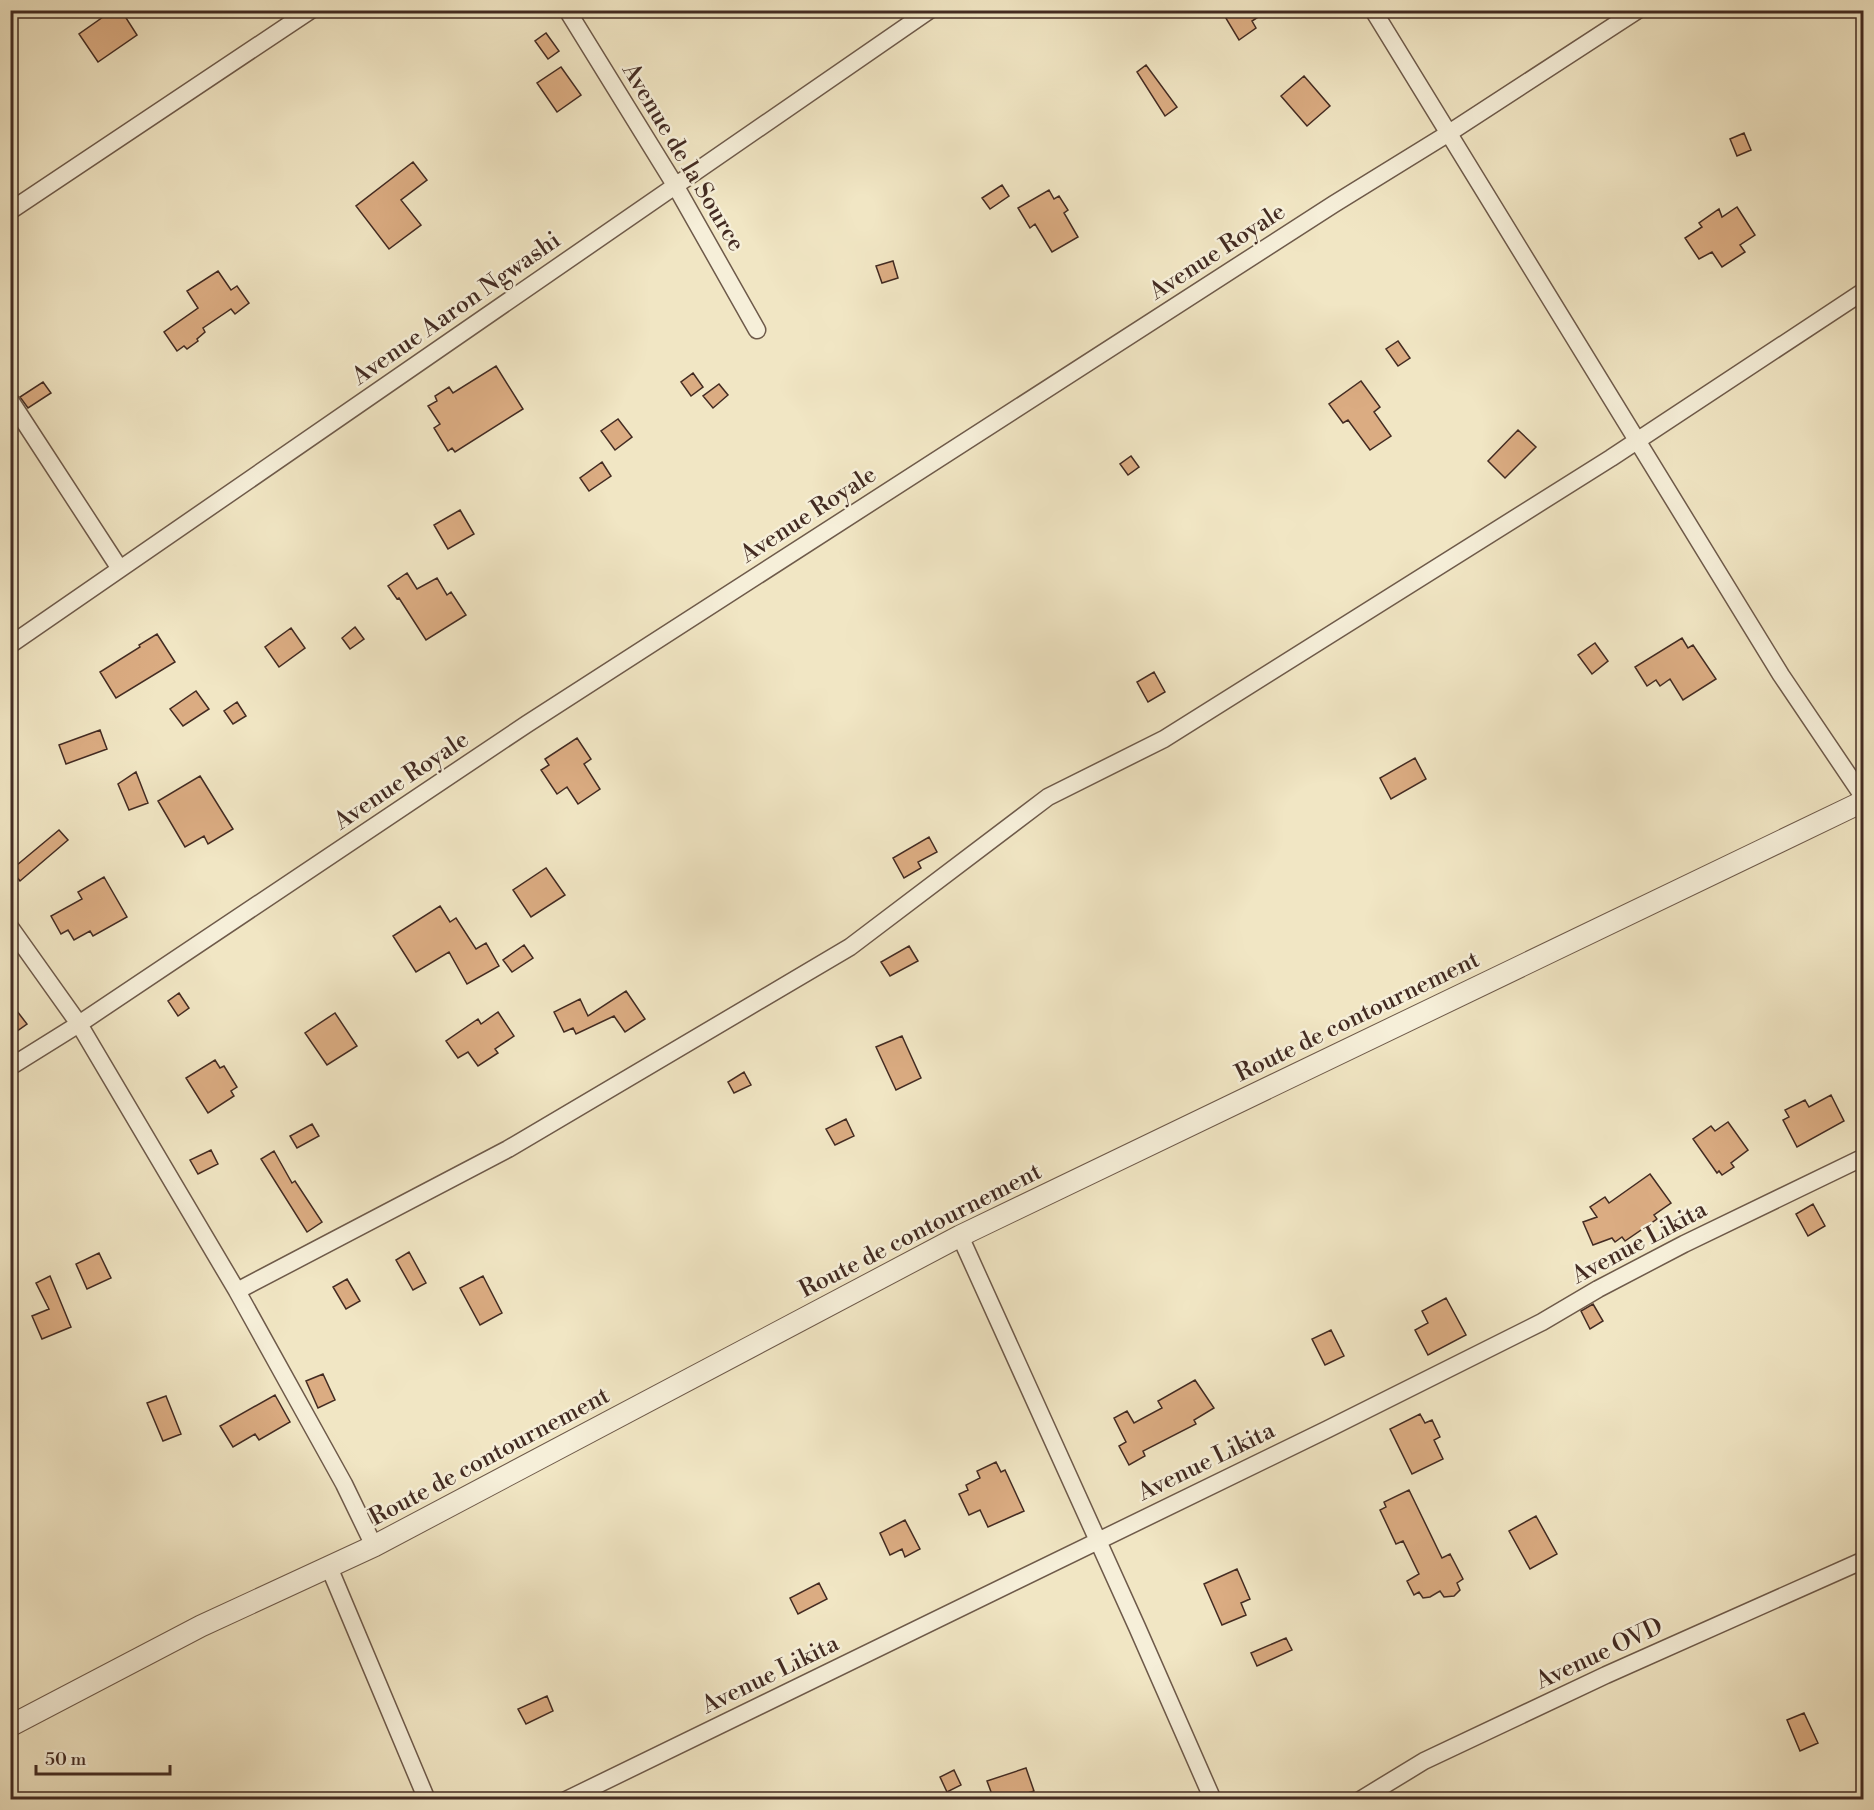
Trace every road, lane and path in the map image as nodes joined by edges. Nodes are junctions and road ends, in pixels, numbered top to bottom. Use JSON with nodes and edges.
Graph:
{"nodes":[{"id":1,"x":311,"y":10,"type":"edge"},
{"id":2,"x":567,"y":10,"type":"edge"},
{"id":3,"x":930,"y":10,"type":"edge"},
{"id":4,"x":1373,"y":10,"type":"edge"},
{"id":5,"x":1638,"y":10,"type":"edge"},
{"id":6,"x":1449,"y":133,"type":"junction"},
{"id":7,"x":675,"y":185,"type":"junction"},
{"id":8,"x":10,"y":211,"type":"edge"},
{"id":9,"x":1863,"y":291,"type":"edge"},
{"id":10,"x":757,"y":330,"type":"dead end"},
{"id":11,"x":10,"y":400,"type":"edge"},
{"id":12,"x":1637,"y":440,"type":"junction"},
{"id":13,"x":120,"y":569,"type":"junction"},
{"id":14,"x":10,"y":645,"type":"edge"},
{"id":15,"x":1863,"y":799,"type":"edge"},
{"id":16,"x":10,"y":927,"type":"edge"},
{"id":17,"x":79,"y":1024,"type":"junction"},
{"id":18,"x":10,"y":1067,"type":"edge"},
{"id":19,"x":1863,"y":1157,"type":"edge"},
{"id":20,"x":960,"y":1236,"type":"junction"},
{"id":21,"x":237,"y":1291,"type":"junction"},
{"id":22,"x":1097,"y":1539,"type":"junction"},
{"id":23,"x":374,"y":1546,"type":"junction"},
{"id":24,"x":1863,"y":1560,"type":"edge"},
{"id":25,"x":329,"y":1567,"type":"junction"},
{"id":26,"x":10,"y":1726,"type":"edge"},
{"id":27,"x":427,"y":1800,"type":"edge"},
{"id":28,"x":566,"y":1800,"type":"edge"},
{"id":29,"x":1213,"y":1800,"type":"edge"},
{"id":30,"x":1360,"y":1800,"type":"edge"}],
"edges":[{"from":1,"to":8,"type":"street"},
{"from":2,"to":7,"type":"street","name":"Avenue de la Source"},
{"from":3,"to":7,"type":"street","name":"Avenue Aaron Ngwashi"},
{"from":4,"to":6,"type":"street"},
{"from":5,"to":6,"type":"street","name":"Avenue Royale"},
{"from":6,"to":12,"type":"street"},
{"from":6,"to":17,"type":"street","name":"Avenue Royale"},
{"from":7,"to":10,"type":"street","name":"Avenue de la Source"},
{"from":7,"to":13,"type":"street","name":"Avenue Aaron Ngwashi"},
{"from":9,"to":12,"type":"street"},
{"from":11,"to":13,"type":"street"},
{"from":12,"to":15,"type":"street"},
{"from":12,"to":21,"type":"street"},
{"from":13,"to":14,"type":"street","name":"Avenue Aaron Ngwashi"},
{"from":15,"to":20,"type":"street","name":"Route de contournement"},
{"from":16,"to":17,"type":"street"},
{"from":17,"to":18,"type":"street","name":"Avenue Royale"},
{"from":17,"to":21,"type":"street"},
{"from":19,"to":22,"type":"street","name":"Avenue Likita"},
{"from":20,"to":22,"type":"street"},
{"from":20,"to":23,"type":"street","name":"Route de contournement"},
{"from":21,"to":23,"type":"street"},
{"from":22,"to":28,"type":"street","name":"Avenue Likita"},
{"from":22,"to":29,"type":"street"},
{"from":23,"to":25,"type":"street","name":"Route de contournement"},
{"from":24,"to":30,"type":"street","name":"Avenue OVD"},
{"from":25,"to":26,"type":"street","name":"Route de contournement"},
{"from":25,"to":27,"type":"street"}]}
